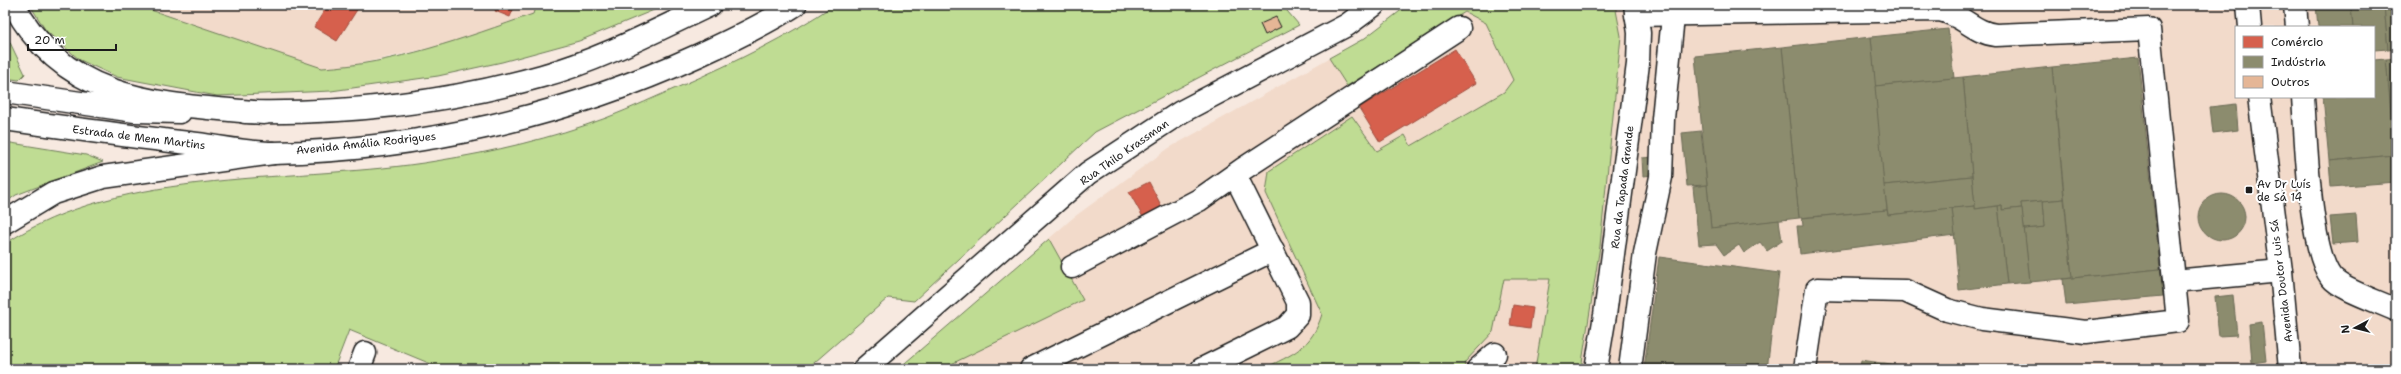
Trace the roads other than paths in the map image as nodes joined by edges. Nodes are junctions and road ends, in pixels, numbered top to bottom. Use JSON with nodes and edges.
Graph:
{"nodes":[{"id":1,"x":14,"y":5,"type":"edge"},
{"id":2,"x":710,"y":5,"type":"edge"},
{"id":3,"x":795,"y":5,"type":"edge"},
{"id":4,"x":1374,"y":5,"type":"edge"},
{"id":5,"x":2248,"y":5,"type":"edge"},
{"id":6,"x":2294,"y":5,"type":"edge"},
{"id":7,"x":1636,"y":10,"type":"edge"},
{"id":8,"x":1674,"y":16,"type":"junction"},
{"id":9,"x":2250,"y":26,"type":"edge"},
{"id":10,"x":2296,"y":26,"type":"edge"},
{"id":11,"x":1459,"y":28,"type":"dead end"},
{"id":12,"x":5,"y":92,"type":"edge"},
{"id":13,"x":2259,"y":98,"type":"edge"},
{"id":14,"x":2303,"y":98,"type":"edge"},
{"id":15,"x":264,"y":113,"type":"junction"},
{"id":16,"x":5,"y":119,"type":"edge"},
{"id":17,"x":273,"y":153,"type":"junction"},
{"id":18,"x":1235,"y":175,"type":"junction"},
{"id":19,"x":5,"y":222,"type":"edge"},
{"id":20,"x":1273,"y":250,"type":"junction"},
{"id":21,"x":1072,"y":267,"type":"dead end"},
{"id":22,"x":2280,"y":271,"type":"junction"},
{"id":23,"x":2174,"y":281,"type":"junction"},
{"id":24,"x":2396,"y":310,"type":"edge"},
{"id":25,"x":1495,"y":354,"type":"dead end"},
{"id":26,"x":864,"y":369,"type":"edge"},
{"id":27,"x":1031,"y":369,"type":"edge"},
{"id":28,"x":1202,"y":369,"type":"edge"},
{"id":29,"x":1478,"y":369,"type":"edge"},
{"id":30,"x":1596,"y":369,"type":"edge"},
{"id":31,"x":1630,"y":369,"type":"edge"},
{"id":32,"x":1805,"y":369,"type":"edge"},
{"id":33,"x":2290,"y":369,"type":"edge"}],
"edges":[{"from":1,"to":15,"type":"main road"},
{"from":2,"to":15,"type":"main road"},
{"from":3,"to":17,"type":"main road","name":"Avenida Amália Rodrigues"},
{"from":4,"to":26,"type":"main road","name":"Rua Thilo Krassman"},
{"from":5,"to":9,"type":"main road"},
{"from":6,"to":10,"type":"main road"},
{"from":7,"to":8,"type":"main road"},
{"from":7,"to":30,"type":"main road","name":"Rua da Tapada Grande"},
{"from":8,"to":23,"type":"main road"},
{"from":8,"to":31,"type":"main road"},
{"from":11,"to":18,"type":"main road"},
{"from":12,"to":15,"type":"main road"},
{"from":13,"to":22,"type":"main road","name":"Avenida Doutor Luis Sá"},
{"from":14,"to":24,"type":"main road"},
{"from":16,"to":17,"type":"main road","name":"Estrada de Mem Martins"},
{"from":17,"to":19,"type":"main road"},
{"from":18,"to":20,"type":"main road"},
{"from":18,"to":21,"type":"main road"},
{"from":20,"to":27,"type":"main road"},
{"from":20,"to":28,"type":"main road"},
{"from":22,"to":23,"type":"main road"},
{"from":22,"to":33,"type":"main road","name":"Avenida Doutor Luis Sá"},
{"from":23,"to":32,"type":"main road"},
{"from":25,"to":29,"type":"main road"}]}
